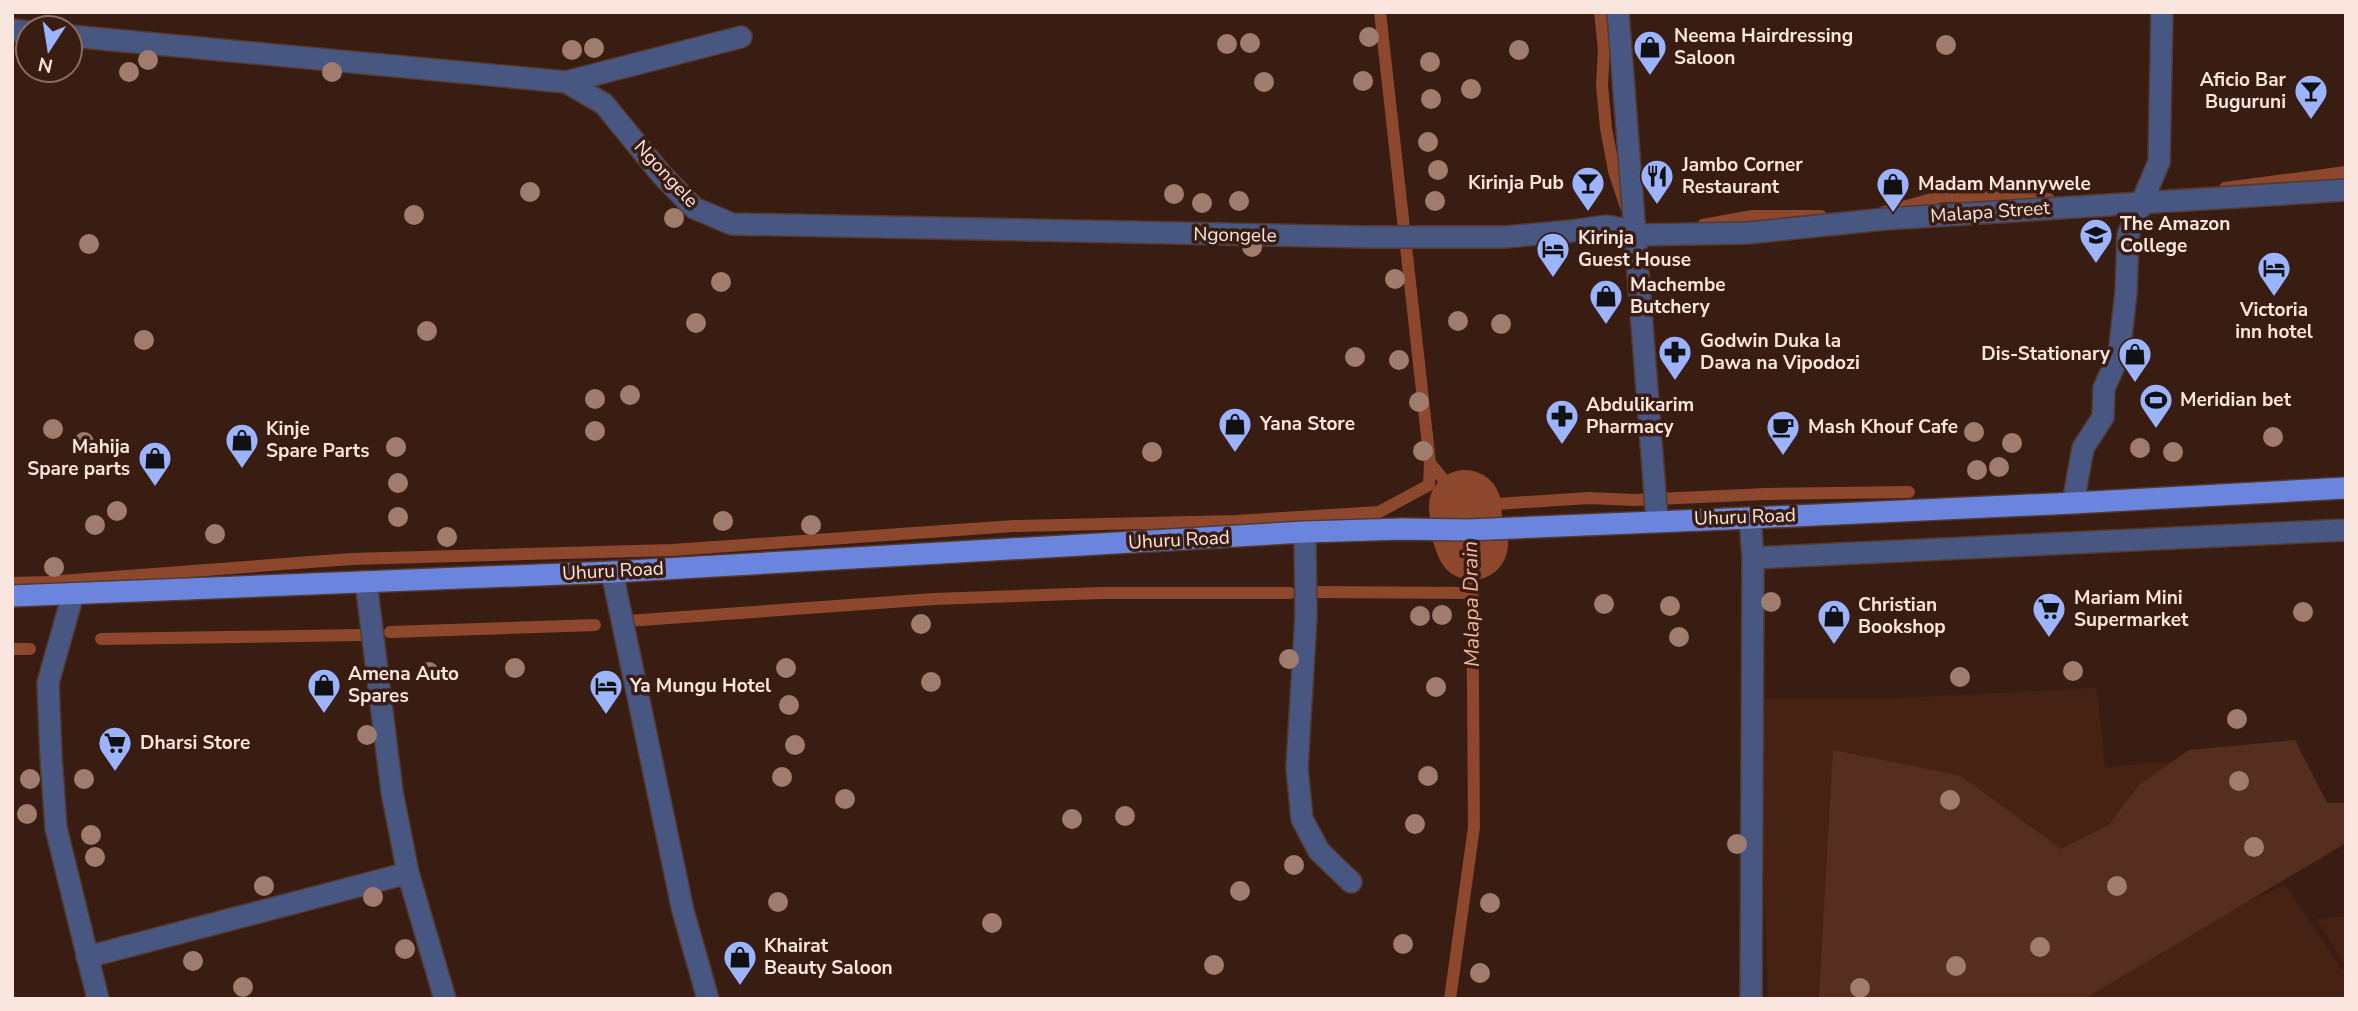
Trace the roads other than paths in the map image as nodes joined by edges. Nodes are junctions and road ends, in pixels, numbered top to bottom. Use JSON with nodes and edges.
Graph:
{"nodes":[{"id":1,"x":1618,"y":12,"type":"edge"},
{"id":2,"x":2162,"y":12,"type":"edge"},
{"id":3,"x":84,"y":37,"type":"edge"},
{"id":4,"x":741,"y":37,"type":"dead end"},
{"id":5,"x":566,"y":82,"type":"junction"},
{"id":6,"x":2346,"y":190,"type":"edge"},
{"id":7,"x":2143,"y":202,"type":"junction"},
{"id":8,"x":1635,"y":235,"type":"junction"},
{"id":9,"x":2346,"y":488,"type":"edge"},
{"id":10,"x":2073,"y":503,"type":"junction"},
{"id":11,"x":1750,"y":517,"type":"junction"},
{"id":12,"x":1657,"y":520,"type":"junction"},
{"id":13,"x":2346,"y":530,"type":"edge"},
{"id":14,"x":1305,"y":532,"type":"junction"},
{"id":15,"x":1753,"y":558,"type":"junction"},
{"id":16,"x":612,"y":572,"type":"junction"},
{"id":17,"x":366,"y":582,"type":"junction"},
{"id":18,"x":73,"y":594,"type":"junction"},
{"id":19,"x":12,"y":596,"type":"edge"},
{"id":20,"x":408,"y":873,"type":"junction"},
{"id":21,"x":1351,"y":882,"type":"dead end"},
{"id":22,"x":87,"y":957,"type":"junction"},
{"id":23,"x":98,"y":999,"type":"edge"},
{"id":24,"x":445,"y":999,"type":"edge"},
{"id":25,"x":708,"y":999,"type":"edge"},
{"id":26,"x":1751,"y":999,"type":"edge"}],
"edges":[{"from":1,"to":8,"type":"street"},
{"from":2,"to":7,"type":"street"},
{"from":3,"to":5,"type":"street","name":"Ngongele"},
{"from":4,"to":5,"type":"street"},
{"from":5,"to":8,"type":"street","name":"Ngongele"},
{"from":6,"to":7,"type":"street","name":"Malapa Street"},
{"from":7,"to":8,"type":"street","name":"Malapa Street"},
{"from":7,"to":10,"type":"street"},
{"from":8,"to":12,"type":"street"},
{"from":9,"to":10,"type":"main road","name":"Uhuru Road"},
{"from":10,"to":11,"type":"main road","name":"Uhuru Road"},
{"from":11,"to":12,"type":"main road","name":"Uhuru Road"},
{"from":11,"to":15,"type":"street"},
{"from":12,"to":14,"type":"main road","name":"Uhuru Road"},
{"from":13,"to":15,"type":"street"},
{"from":14,"to":16,"type":"main road","name":"Uhuru Road"},
{"from":14,"to":21,"type":"street"},
{"from":15,"to":26,"type":"street"},
{"from":16,"to":17,"type":"main road","name":"Uhuru Road"},
{"from":16,"to":25,"type":"street"},
{"from":17,"to":18,"type":"main road","name":"Uhuru Road"},
{"from":17,"to":20,"type":"street"},
{"from":18,"to":19,"type":"main road","name":"Uhuru Road"},
{"from":18,"to":22,"type":"street"},
{"from":20,"to":22,"type":"street"},
{"from":20,"to":24,"type":"street"},
{"from":22,"to":23,"type":"street"}]}
